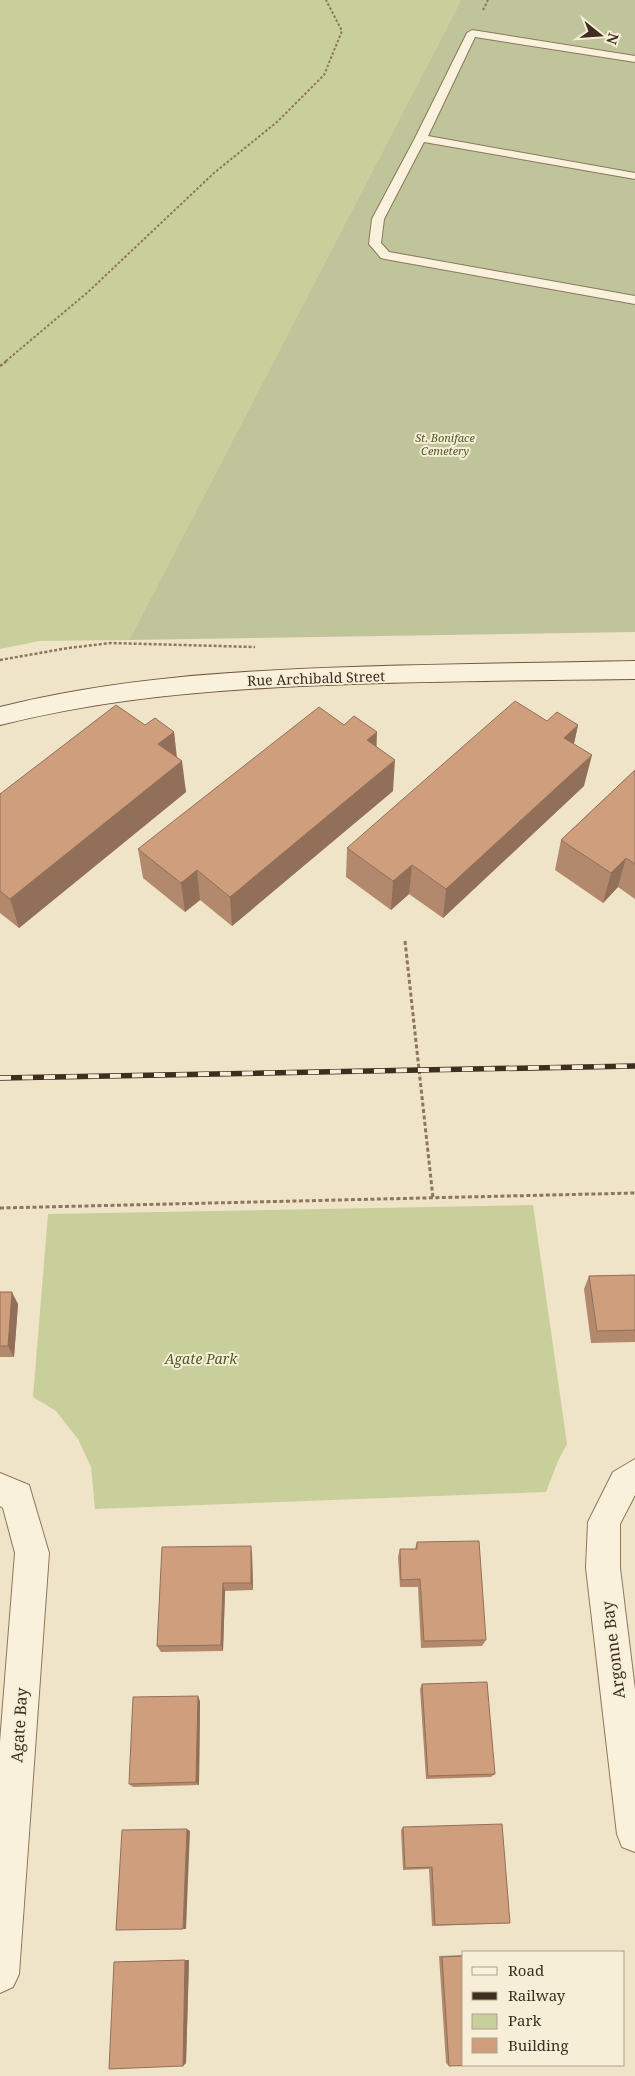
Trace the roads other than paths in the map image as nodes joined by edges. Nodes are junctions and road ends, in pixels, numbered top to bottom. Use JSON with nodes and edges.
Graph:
{"nodes":[{"id":1,"x":635,"y":59,"type":"edge"},
{"id":2,"x":421,"y":138,"type":"junction"},
{"id":3,"x":635,"y":176,"type":"edge"},
{"id":4,"x":635,"y":300,"type":"edge"},
{"id":5,"x":635,"y":670,"type":"edge"},
{"id":6,"x":0,"y":716,"type":"edge"},
{"id":7,"x":635,"y":1475,"type":"edge"},
{"id":8,"x":0,"y":1489,"type":"edge"},
{"id":9,"x":635,"y":1834,"type":"edge"},
{"id":10,"x":0,"y":1974,"type":"edge"}],
"edges":[{"from":1,"to":2,"type":"lane"},
{"from":2,"to":3,"type":"lane"},
{"from":2,"to":4,"type":"lane"},
{"from":5,"to":6,"type":"main road","name":"Rue Archibald Street"},
{"from":7,"to":9,"type":"main road","name":"Argonne Bay"},
{"from":8,"to":10,"type":"main road","name":"Agate Bay"}]}
